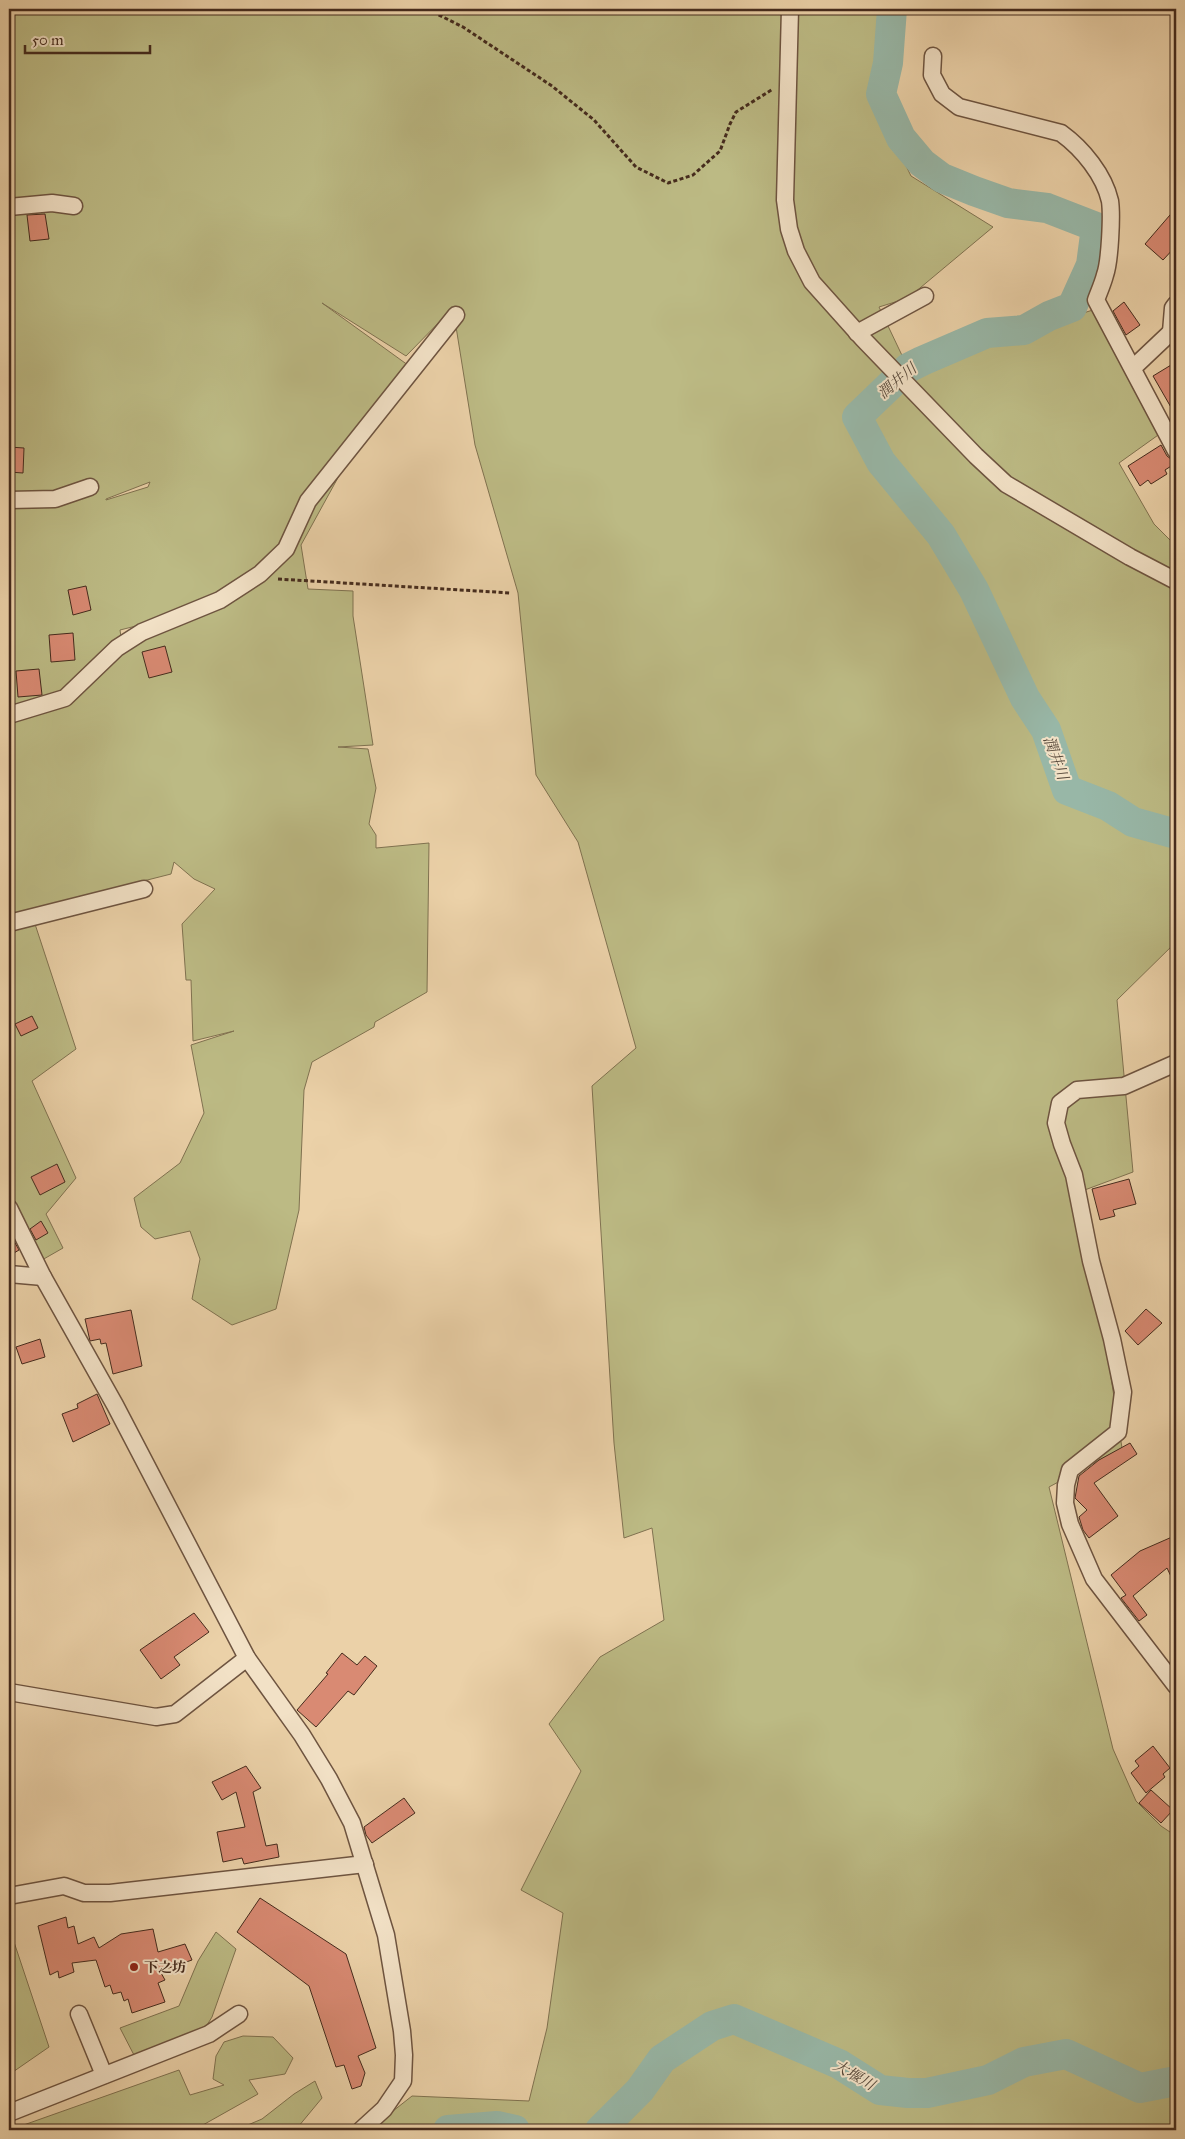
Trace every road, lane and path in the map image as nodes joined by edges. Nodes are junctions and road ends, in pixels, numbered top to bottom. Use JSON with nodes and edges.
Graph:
{"nodes":[{"id":1,"x":427,"y":9,"type":"edge"},
{"id":2,"x":790,"y":9,"type":"edge"},
{"id":3,"x":933,"y":56,"type":"dead end"},
{"id":4,"x":788,"y":79,"type":"junction"},
{"id":5,"x":74,"y":206,"type":"dead end"},
{"id":6,"x":9,"y":207,"type":"edge"},
{"id":7,"x":925,"y":296,"type":"dead end"},
{"id":8,"x":1176,"y":304,"type":"edge"},
{"id":9,"x":456,"y":315,"type":"dead end"},
{"id":10,"x":1174,"y":332,"type":"edge"},
{"id":11,"x":860,"y":336,"type":"junction"},
{"id":12,"x":1133,"y":368,"type":"junction"},
{"id":13,"x":1176,"y":451,"type":"edge"},
{"id":14,"x":90,"y":487,"type":"dead end"},
{"id":15,"x":9,"y":500,"type":"edge"},
{"id":16,"x":254,"y":578,"type":"junction"},
{"id":17,"x":1176,"y":581,"type":"edge"},
{"id":18,"x":510,"y":593,"type":"dead end"},
{"id":19,"x":9,"y":715,"type":"edge"},
{"id":20,"x":144,"y":889,"type":"dead end"},
{"id":21,"x":9,"y":923,"type":"edge"},
{"id":22,"x":1176,"y":1063,"type":"edge"},
{"id":23,"x":9,"y":1208,"type":"edge"},
{"id":24,"x":9,"y":1274,"type":"edge"},
{"id":25,"x":43,"y":1277,"type":"junction"},
{"id":26,"x":247,"y":1658,"type":"junction"},
{"id":27,"x":1176,"y":1686,"type":"edge"},
{"id":28,"x":9,"y":1692,"type":"edge"},
{"id":29,"x":365,"y":1864,"type":"junction"},
{"id":30,"x":9,"y":1896,"type":"edge"},
{"id":31,"x":79,"y":2014,"type":"dead end"},
{"id":32,"x":238,"y":2014,"type":"dead end"},
{"id":33,"x":104,"y":2075,"type":"junction"},
{"id":34,"x":9,"y":2113,"type":"edge"},
{"id":35,"x":361,"y":2130,"type":"edge"}],
"edges":[{"from":1,"to":4,"type":"path"},
{"from":2,"to":4,"type":"street"},
{"from":3,"to":12,"type":"street"},
{"from":4,"to":11,"type":"street"},
{"from":5,"to":6,"type":"street"},
{"from":7,"to":11,"type":"street"},
{"from":8,"to":10,"type":"street"},
{"from":9,"to":16,"type":"street"},
{"from":10,"to":12,"type":"street"},
{"from":11,"to":17,"type":"street"},
{"from":12,"to":13,"type":"street"},
{"from":14,"to":15,"type":"street"},
{"from":16,"to":18,"type":"path"},
{"from":16,"to":19,"type":"street"},
{"from":20,"to":21,"type":"street"},
{"from":22,"to":27,"type":"street"},
{"from":23,"to":25,"type":"street"},
{"from":24,"to":25,"type":"street"},
{"from":25,"to":26,"type":"street"},
{"from":26,"to":28,"type":"street"},
{"from":26,"to":29,"type":"street"},
{"from":29,"to":30,"type":"street"},
{"from":29,"to":35,"type":"street"},
{"from":31,"to":33,"type":"street"},
{"from":32,"to":33,"type":"street"},
{"from":33,"to":34,"type":"street"}]}
